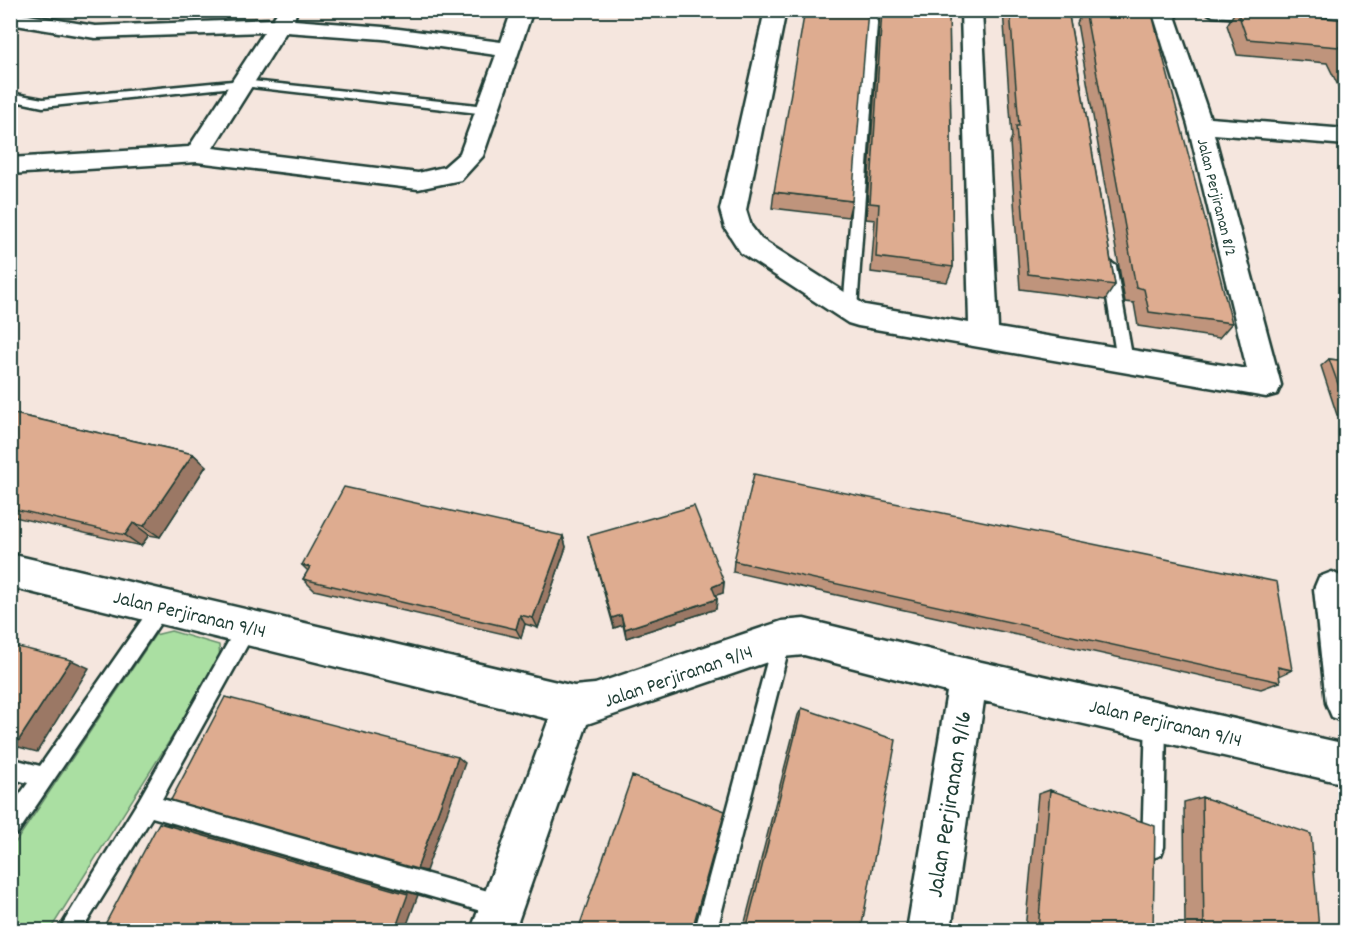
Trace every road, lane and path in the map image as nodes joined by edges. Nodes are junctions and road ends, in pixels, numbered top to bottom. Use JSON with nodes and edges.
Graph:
{"nodes":[{"id":1,"x":523,"y":10,"type":"edge"},
{"id":2,"x":776,"y":10,"type":"edge"},
{"id":3,"x":873,"y":10,"type":"edge"},
{"id":4,"x":971,"y":10,"type":"edge"},
{"id":5,"x":1162,"y":10,"type":"edge"},
{"id":6,"x":1213,"y":10,"type":"edge"},
{"id":7,"x":10,"y":18,"type":"edge"},
{"id":8,"x":284,"y":18,"type":"edge"},
{"id":9,"x":1346,"y":20,"type":"edge"},
{"id":10,"x":509,"y":50,"type":"junction"},
{"id":11,"x":243,"y":83,"type":"junction"},
{"id":12,"x":10,"y":96,"type":"edge"},
{"id":13,"x":487,"y":110,"type":"junction"},
{"id":14,"x":1200,"y":124,"type":"junction"},
{"id":15,"x":1346,"y":137,"type":"edge"},
{"id":16,"x":197,"y":153,"type":"junction"},
{"id":17,"x":10,"y":166,"type":"edge"},
{"id":18,"x":1108,"y":256,"type":"edge"},
{"id":19,"x":849,"y":309,"type":"junction"},
{"id":20,"x":984,"y":336,"type":"junction"},
{"id":21,"x":1125,"y":361,"type":"junction"},
{"id":22,"x":10,"y":570,"type":"edge"},
{"id":23,"x":1332,"y":589,"type":"dead end"},
{"id":24,"x":161,"y":607,"type":"junction"},
{"id":25,"x":247,"y":627,"type":"junction"},
{"id":26,"x":782,"y":639,"type":"junction"},
{"id":27,"x":968,"y":678,"type":"junction"},
{"id":28,"x":1346,"y":703,"type":"edge"},
{"id":29,"x":574,"y":706,"type":"junction"},
{"id":30,"x":1156,"y":719,"type":"junction"},
{"id":31,"x":1346,"y":764,"type":"edge"},
{"id":32,"x":10,"y":768,"type":"edge"},
{"id":33,"x":46,"y":778,"type":"junction"},
{"id":34,"x":147,"y":805,"type":"junction"},
{"id":35,"x":10,"y":827,"type":"edge"},
{"id":36,"x":1153,"y":872,"type":"edge"},
{"id":37,"x":498,"y":918,"type":"edge"},
{"id":38,"x":70,"y":930,"type":"edge"},
{"id":39,"x":706,"y":930,"type":"edge"},
{"id":40,"x":929,"y":930,"type":"edge"}],
"edges":[{"from":1,"to":10,"type":"street"},
{"from":2,"to":19,"type":"street"},
{"from":3,"to":19,"type":"lane"},
{"from":4,"to":20,"type":"street"},
{"from":5,"to":14,"type":"street","name":"Jalan Perjiranan 8/2"},
{"from":6,"to":9,"type":"street"},
{"from":7,"to":8,"type":"street"},
{"from":8,"to":10,"type":"street"},
{"from":8,"to":11,"type":"street"},
{"from":10,"to":13,"type":"street"},
{"from":11,"to":12,"type":"lane"},
{"from":11,"to":13,"type":"lane"},
{"from":11,"to":16,"type":"street"},
{"from":13,"to":16,"type":"street"},
{"from":14,"to":15,"type":"street"},
{"from":14,"to":21,"type":"street","name":"Jalan Perjiranan 8/2"},
{"from":16,"to":17,"type":"street"},
{"from":18,"to":21,"type":"lane"},
{"from":19,"to":20,"type":"street"},
{"from":20,"to":21,"type":"street"},
{"from":22,"to":24,"type":"street","name":"Jalan Perjiranan 9/14"},
{"from":23,"to":28,"type":"street"},
{"from":24,"to":25,"type":"street","name":"Jalan Perjiranan 9/14"},
{"from":24,"to":33,"type":"lane"},
{"from":25,"to":29,"type":"street","name":"Jalan Perjiranan 9/14"},
{"from":25,"to":34,"type":"lane"},
{"from":26,"to":27,"type":"street","name":"Jalan Perjiranan 9/14"},
{"from":26,"to":29,"type":"street","name":"Jalan Perjiranan 9/14"},
{"from":26,"to":39,"type":"lane"},
{"from":27,"to":30,"type":"street","name":"Jalan Perjiranan 9/14"},
{"from":27,"to":40,"type":"street","name":"Jalan Perjiranan 9/16"},
{"from":29,"to":37,"type":"street"},
{"from":30,"to":31,"type":"street","name":"Jalan Perjiranan 9/14"},
{"from":30,"to":36,"type":"lane"},
{"from":32,"to":33,"type":"lane"},
{"from":33,"to":35,"type":"lane"},
{"from":34,"to":37,"type":"lane"},
{"from":34,"to":38,"type":"lane"}]}
